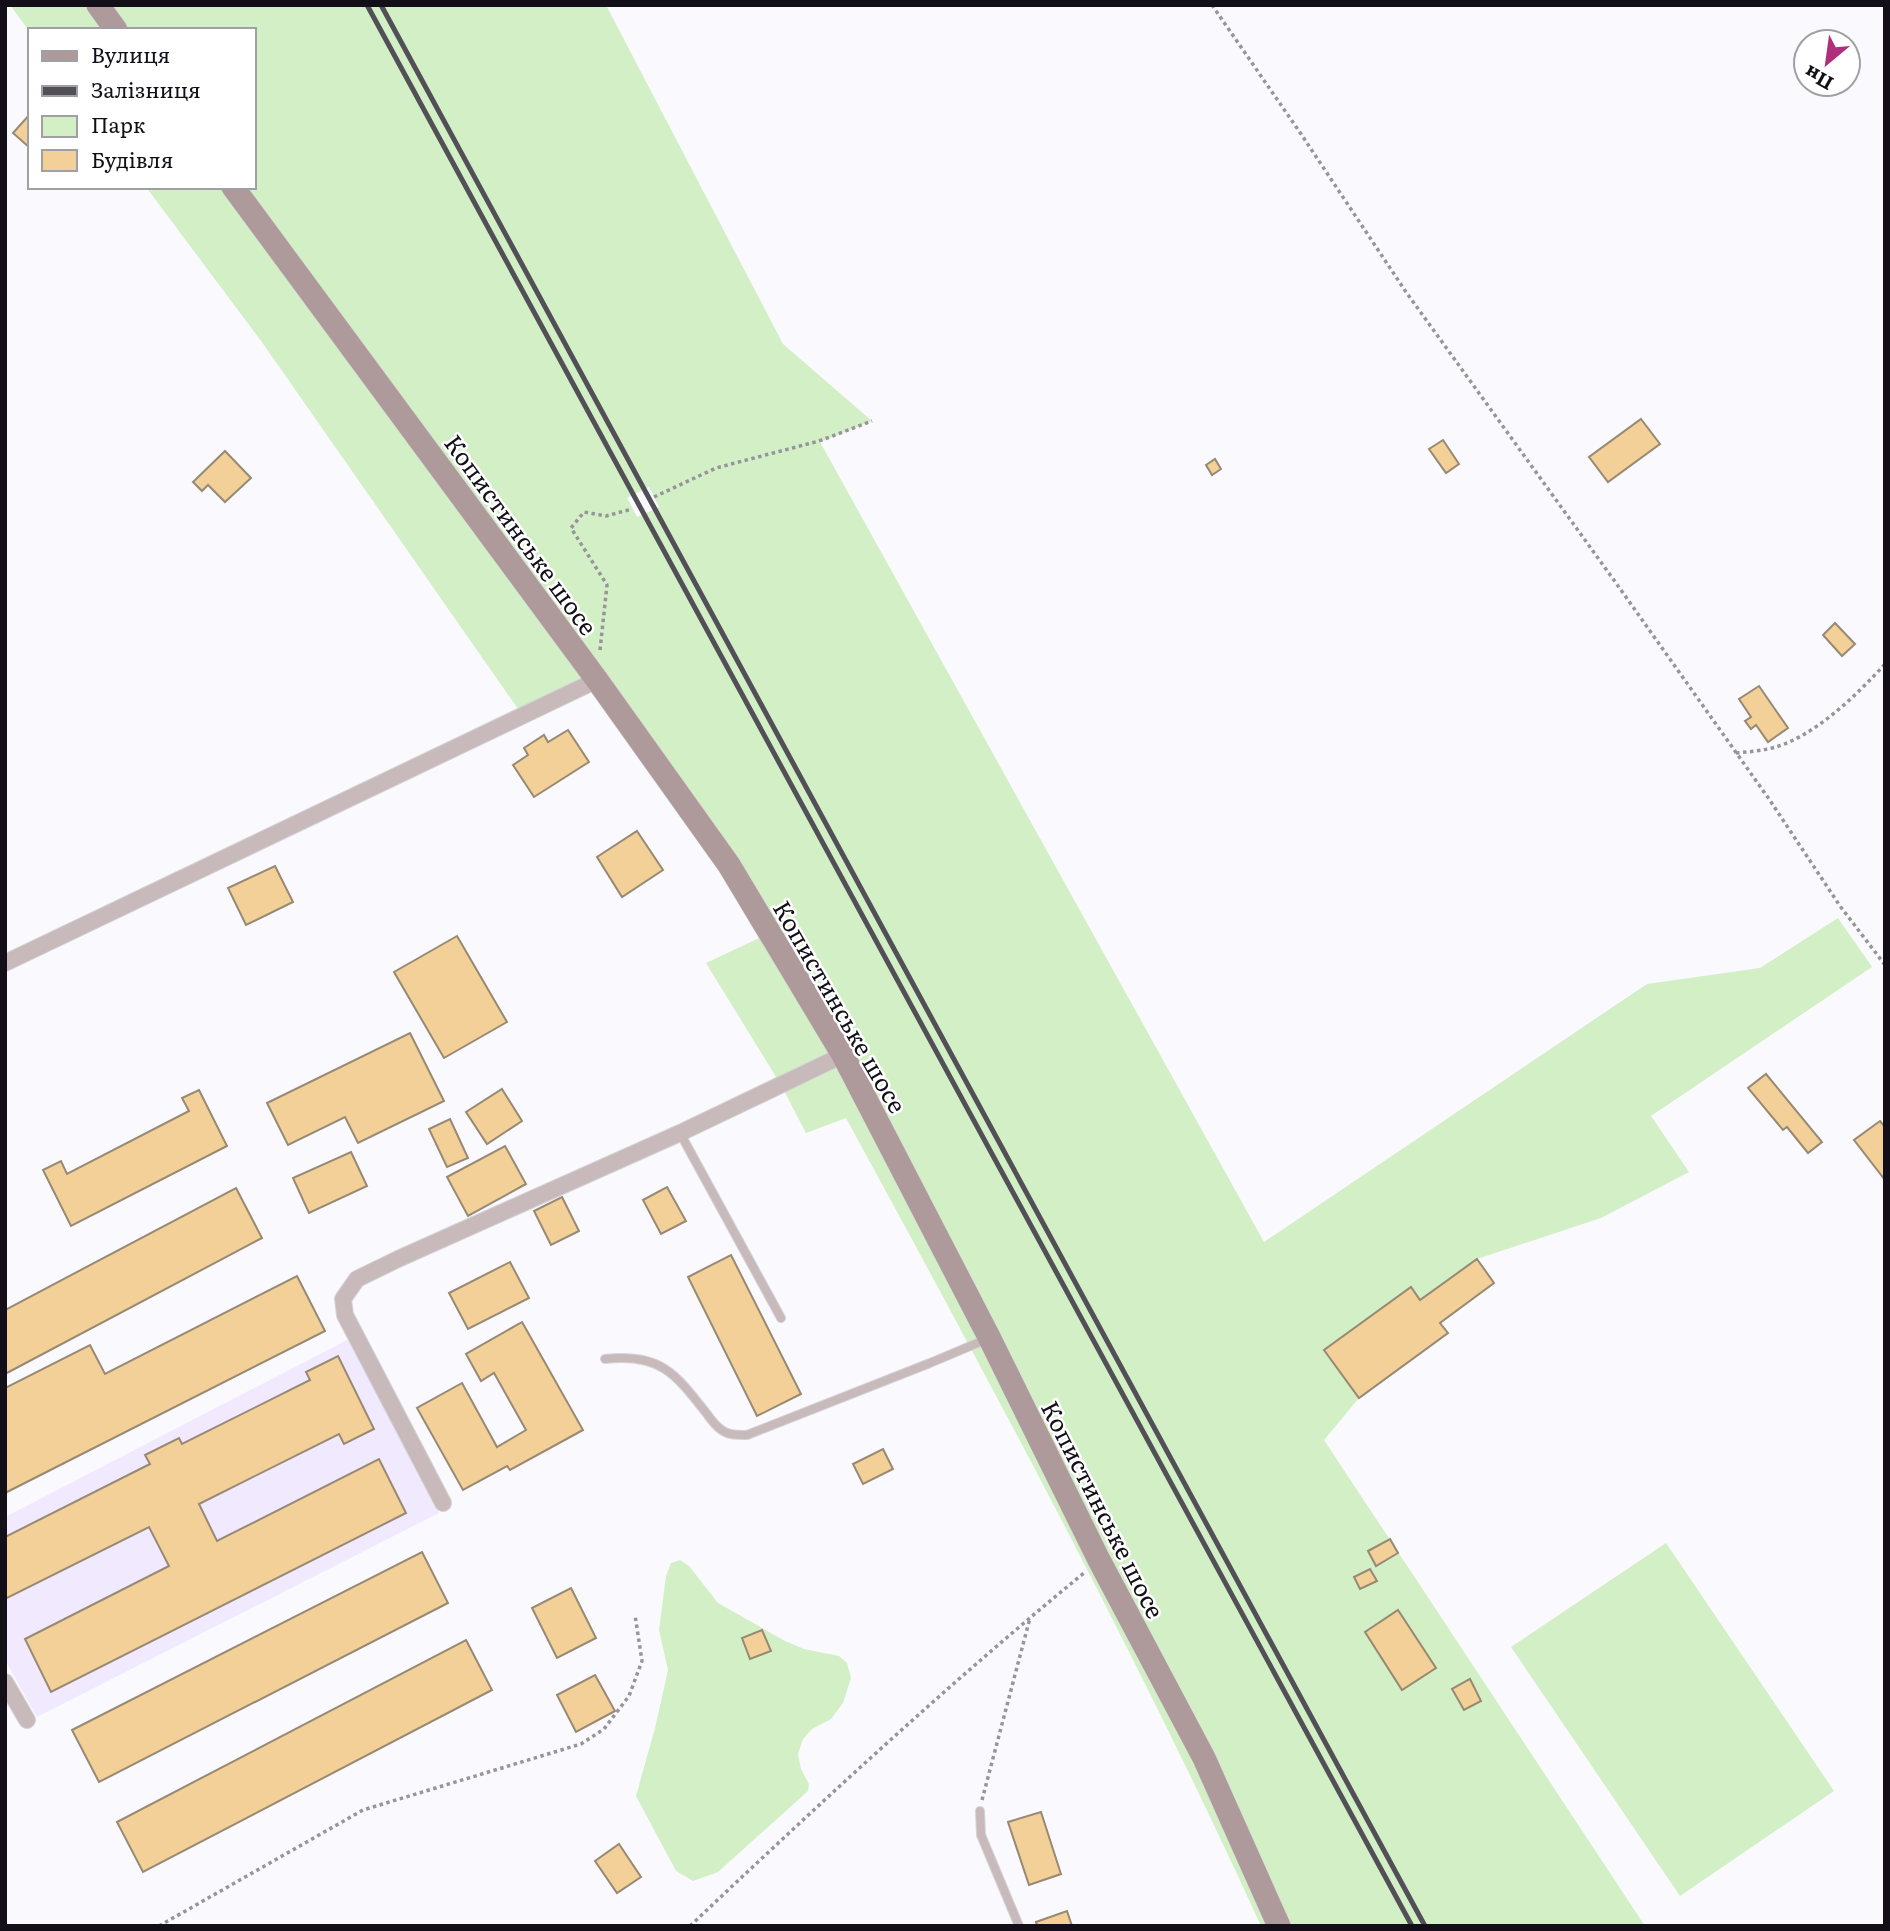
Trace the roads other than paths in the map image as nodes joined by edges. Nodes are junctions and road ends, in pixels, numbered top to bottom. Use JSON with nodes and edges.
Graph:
{"nodes":[{"id":1,"x":98,"y":5,"type":"edge"},
{"id":2,"x":115,"y":28,"type":"edge"},
{"id":3,"x":234,"y":189,"type":"edge"},
{"id":4,"x":597,"y":680,"type":"junction"},
{"id":5,"x":5,"y":963,"type":"edge"},
{"id":6,"x":843,"y":1055,"type":"junction"},
{"id":7,"x":680,"y":1133,"type":"junction"},
{"id":8,"x":781,"y":1318,"type":"dead end"},
{"id":9,"x":989,"y":1337,"type":"junction"},
{"id":10,"x":605,"y":1359,"type":"dead end"},
{"id":11,"x":443,"y":1503,"type":"dead end"},
{"id":12,"x":5,"y":1682,"type":"edge"},
{"id":13,"x":27,"y":1720,"type":"dead end"},
{"id":14,"x":980,"y":1811,"type":"road end"},
{"id":15,"x":1019,"y":1926,"type":"edge"},
{"id":16,"x":1279,"y":1926,"type":"edge"}],
"edges":[{"from":1,"to":2,"type":"street"},
{"from":3,"to":4,"type":"street","name":"Копистинське шосе"},
{"from":4,"to":5,"type":"street"},
{"from":4,"to":6,"type":"street","name":"Копистинське шосе"},
{"from":6,"to":7,"type":"street"},
{"from":6,"to":9,"type":"street","name":"Копистинське шосе"},
{"from":7,"to":8,"type":"lane"},
{"from":7,"to":11,"type":"street"},
{"from":9,"to":10,"type":"lane"},
{"from":9,"to":16,"type":"street","name":"Копистинське шосе"},
{"from":12,"to":13,"type":"street"},
{"from":14,"to":15,"type":"lane"}]}
